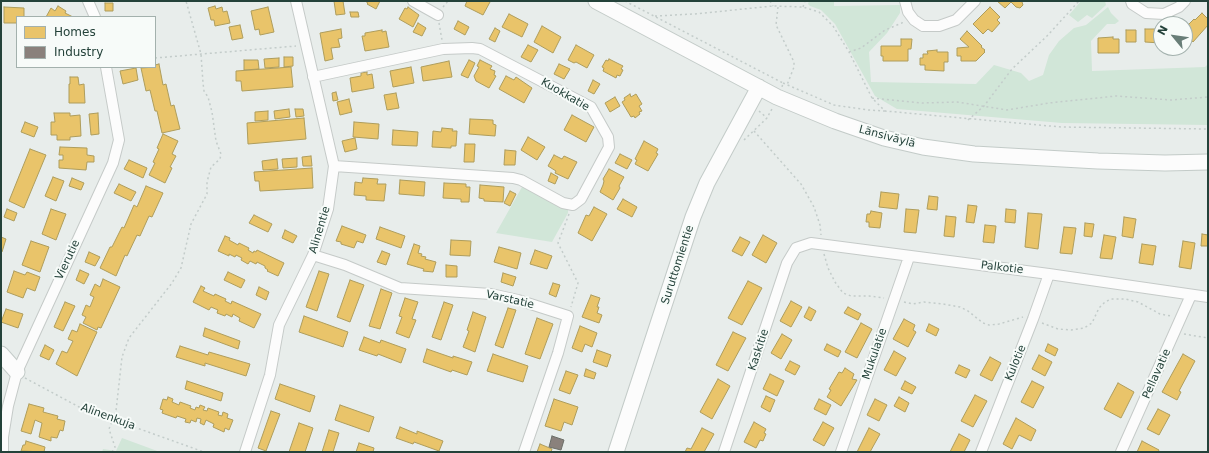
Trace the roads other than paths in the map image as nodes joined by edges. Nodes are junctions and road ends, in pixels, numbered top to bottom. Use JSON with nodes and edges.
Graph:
{"nodes":[{"id":1,"x":88,"y":1,"type":"edge"},
{"id":2,"x":296,"y":1,"type":"edge"},
{"id":3,"x":413,"y":1,"type":"edge"},
{"id":4,"x":596,"y":1,"type":"edge"},
{"id":5,"x":906,"y":1,"type":"edge"},
{"id":6,"x":975,"y":1,"type":"edge"},
{"id":7,"x":1131,"y":1,"type":"edge"},
{"id":8,"x":1185,"y":1,"type":"edge"},
{"id":9,"x":438,"y":15,"type":"dead end"},
{"id":10,"x":95,"y":16,"type":"edge"},
{"id":11,"x":106,"y":68,"type":"edge"},
{"id":12,"x":313,"y":77,"type":"junction"},
{"id":13,"x":759,"y":87,"type":"junction"},
{"id":14,"x":1208,"y":162,"type":"edge"},
{"id":15,"x":334,"y":166,"type":"junction"},
{"id":16,"x":796,"y":248,"type":"joint"},
{"id":17,"x":313,"y":255,"type":"junction"},
{"id":18,"x":909,"y":257,"type":"junction"},
{"id":19,"x":1049,"y":274,"type":"junction"},
{"id":20,"x":1191,"y":295,"type":"junction"},
{"id":21,"x":1208,"y":297,"type":"edge"},
{"id":22,"x":1,"y":354,"type":"edge"},
{"id":23,"x":17,"y":372,"type":"junction"},
{"id":24,"x":3,"y":452,"type":"edge"},
{"id":25,"x":245,"y":452,"type":"edge"},
{"id":26,"x":524,"y":452,"type":"edge"},
{"id":27,"x":616,"y":452,"type":"edge"},
{"id":28,"x":724,"y":452,"type":"edge"},
{"id":29,"x":841,"y":452,"type":"edge"},
{"id":30,"x":981,"y":452,"type":"edge"},
{"id":31,"x":1121,"y":452,"type":"edge"}],
"edges":[{"from":1,"to":10,"type":"street"},
{"from":2,"to":12,"type":"street","name":"Alinentie"},
{"from":3,"to":9,"type":"street"},
{"from":4,"to":13,"type":"main road","name":"Länsiväylä"},
{"from":5,"to":6,"type":"street"},
{"from":7,"to":8,"type":"street"},
{"from":11,"to":23,"type":"street","name":"Vierutie"},
{"from":12,"to":15,"type":"street","name":"Alinentie"},
{"from":12,"to":15,"type":"street","name":"Kuokkatie"},
{"from":13,"to":14,"type":"main road","name":"Länsiväylä"},
{"from":13,"to":27,"type":"main road","name":"Suruttomientie"},
{"from":15,"to":17,"type":"street","name":"Alinentie"},
{"from":16,"to":18,"type":"street","name":"Palkotie"},
{"from":16,"to":28,"type":"street","name":"Kaskitie"},
{"from":17,"to":25,"type":"street","name":"Alinentie"},
{"from":17,"to":26,"type":"street","name":"Varstatie"},
{"from":18,"to":19,"type":"street","name":"Palkotie"},
{"from":18,"to":29,"type":"street","name":"Mukulatie"},
{"from":19,"to":20,"type":"street","name":"Palkotie"},
{"from":19,"to":30,"type":"street","name":"Kulotie"},
{"from":20,"to":21,"type":"street","name":"Palkotie"},
{"from":20,"to":31,"type":"street","name":"Pellavatie"},
{"from":22,"to":23,"type":"main road"},
{"from":23,"to":24,"type":"street","name":"Vierutie"}]}
